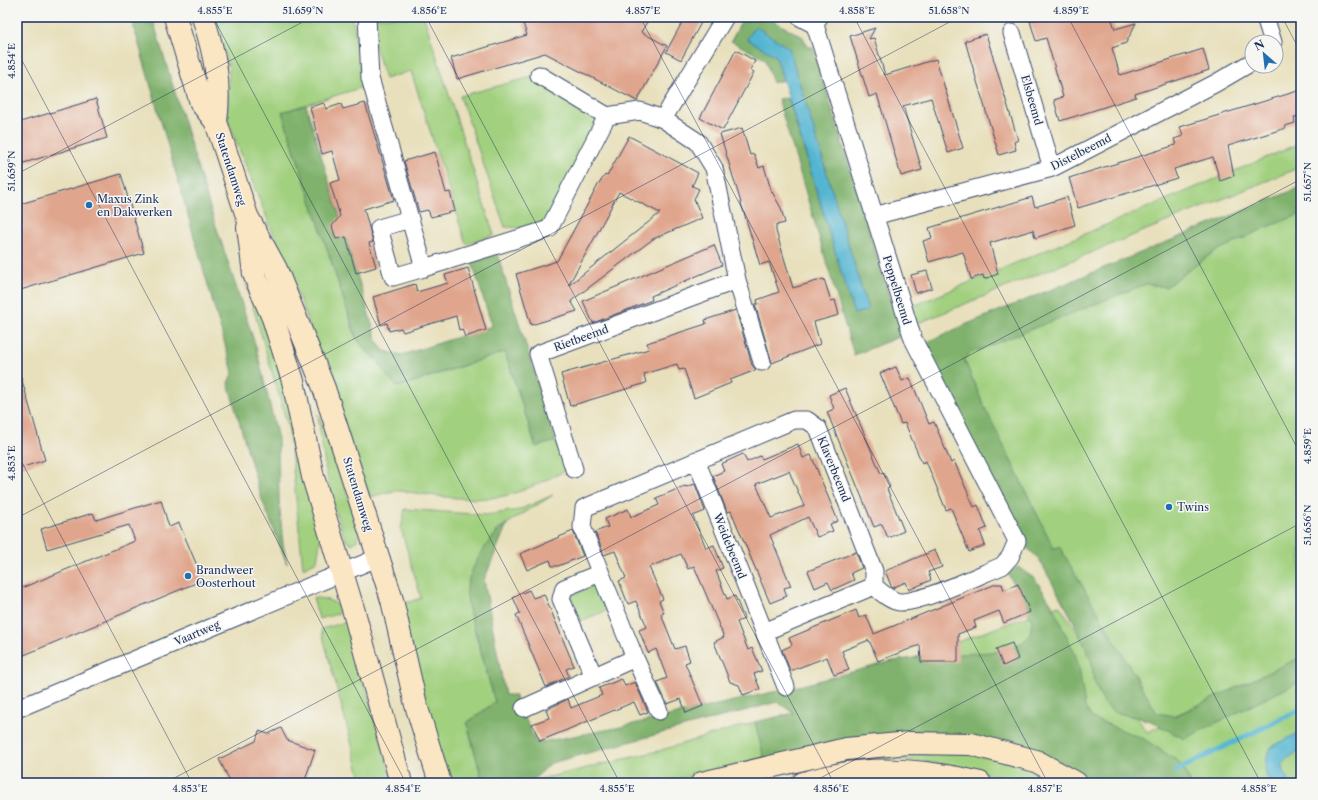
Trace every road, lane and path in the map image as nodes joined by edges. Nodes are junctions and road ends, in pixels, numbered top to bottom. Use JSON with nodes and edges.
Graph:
{"nodes":[{"id":1,"x":175,"y":17,"type":"edge"},
{"id":2,"x":203,"y":17,"type":"edge"},
{"id":3,"x":367,"y":17,"type":"edge"},
{"id":4,"x":725,"y":17,"type":"edge"},
{"id":5,"x":800,"y":17,"type":"edge"},
{"id":6,"x":1265,"y":17,"type":"edge"},
{"id":7,"x":817,"y":21,"type":"edge"},
{"id":8,"x":1012,"y":33,"type":"dead end"},
{"id":9,"x":1270,"y":34,"type":"edge"},
{"id":10,"x":1244,"y":67,"type":"edge"},
{"id":11,"x":539,"y":75,"type":"dead end"},
{"id":12,"x":607,"y":116,"type":"junction"},
{"id":13,"x":663,"y":119,"type":"junction"},
{"id":14,"x":216,"y":122,"type":"junction"},
{"id":15,"x":1052,"y":168,"type":"junction"},
{"id":16,"x":246,"y":216,"type":"junction"},
{"id":17,"x":874,"y":216,"type":"junction"},
{"id":18,"x":410,"y":220,"type":"junction"},
{"id":19,"x":424,"y":268,"type":"junction"},
{"id":20,"x":737,"y":280,"type":"junction"},
{"id":21,"x":762,"y":362,"type":"dead end"},
{"id":22,"x":696,"y":460,"type":"junction"},
{"id":23,"x":574,"y":469,"type":"dead end"},
{"id":24,"x":377,"y":558,"type":"junction"},
{"id":25,"x":342,"y":572,"type":"junction"},
{"id":26,"x":600,"y":573,"type":"junction"},
{"id":27,"x":874,"y":586,"type":"junction"},
{"id":28,"x":764,"y":632,"type":"junction"},
{"id":29,"x":635,"y":658,"type":"junction"},
{"id":30,"x":594,"y":677,"type":"junction"},
{"id":31,"x":786,"y":688,"type":"dead end"},
{"id":32,"x":17,"y":708,"type":"edge"},
{"id":33,"x":524,"y":708,"type":"dead end"},
{"id":34,"x":659,"y":711,"type":"dead end"},
{"id":35,"x":401,"y":783,"type":"edge"},
{"id":36,"x":440,"y":783,"type":"edge"},
{"id":37,"x":702,"y":783,"type":"edge"},
{"id":38,"x":803,"y":783,"type":"edge"},
{"id":39,"x":980,"y":783,"type":"edge"},
{"id":40,"x":1076,"y":783,"type":"edge"}],
"edges":[{"from":1,"to":14,"type":"main road","name":"Statendamweg"},
{"from":2,"to":14,"type":"main road","name":"Statendamweg"},
{"from":3,"to":18,"type":"street"},
{"from":4,"to":13,"type":"street"},
{"from":5,"to":7,"type":"street"},
{"from":6,"to":9,"type":"street"},
{"from":7,"to":17,"type":"street","name":"Peppelbeemd"},
{"from":8,"to":15,"type":"street","name":"Elsbeemd"},
{"from":10,"to":15,"type":"street","name":"Distelbeemd"},
{"from":11,"to":12,"type":"street"},
{"from":12,"to":13,"type":"street"},
{"from":12,"to":19,"type":"street"},
{"from":13,"to":20,"type":"street"},
{"from":14,"to":16,"type":"main road","name":"Statendamweg"},
{"from":15,"to":17,"type":"street","name":"Distelbeemd"},
{"from":16,"to":24,"type":"main road","name":"Statendamweg"},
{"from":16,"to":25,"type":"main road","name":"Statendamweg"},
{"from":17,"to":27,"type":"street","name":"Peppelbeemd"},
{"from":18,"to":19,"type":"street"},
{"from":18,"to":19,"type":"street"},
{"from":20,"to":21,"type":"street"},
{"from":20,"to":23,"type":"street","name":"Rietbeemd"},
{"from":22,"to":26,"type":"street","name":"Klaverbeemd"},
{"from":22,"to":27,"type":"street","name":"Klaverbeemd"},
{"from":22,"to":28,"type":"street","name":"Weidebeemd"},
{"from":24,"to":25,"type":"street","name":"Vaartweg"},
{"from":24,"to":36,"type":"main road","name":"Statendamweg"},
{"from":25,"to":32,"type":"street","name":"Vaartweg"},
{"from":25,"to":35,"type":"main road","name":"Statendamweg"},
{"from":26,"to":29,"type":"street","name":"Klaverbeemd"},
{"from":26,"to":30,"type":"street"},
{"from":27,"to":28,"type":"street"},
{"from":28,"to":31,"type":"street","name":"Weidebeemd"},
{"from":29,"to":30,"type":"street"},
{"from":29,"to":34,"type":"street","name":"Klaverbeemd"},
{"from":30,"to":33,"type":"street"},
{"from":37,"to":40,"type":"main road"},
{"from":38,"to":39,"type":"main road"}]}
